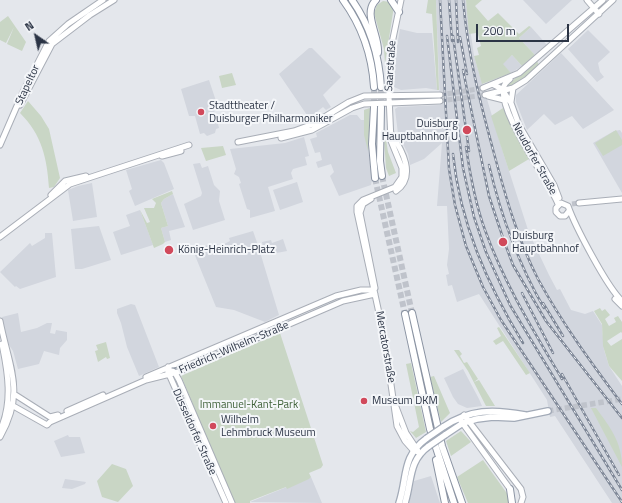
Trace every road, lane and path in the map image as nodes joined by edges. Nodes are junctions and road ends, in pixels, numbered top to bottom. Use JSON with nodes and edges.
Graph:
{"nodes":[{"id":1,"x":103,"y":0,"type":"edge"},
{"id":2,"x":114,"y":0,"type":"edge"},
{"id":3,"x":339,"y":0,"type":"edge"},
{"id":4,"x":343,"y":0,"type":"edge"},
{"id":5,"x":352,"y":0,"type":"edge"},
{"id":6,"x":376,"y":0,"type":"edge"},
{"id":7,"x":391,"y":0,"type":"edge"},
{"id":8,"x":401,"y":0,"type":"edge"},
{"id":9,"x":587,"y":0,"type":"edge"},
{"id":10,"x":603,"y":0,"type":"edge"},
{"id":11,"x":613,"y":0,"type":"edge"},
{"id":12,"x":594,"y":8,"type":"junction"},
{"id":13,"x":399,"y":12,"type":"junction"},
{"id":14,"x":352,"y":14,"type":"junction"},
{"id":15,"x":599,"y":14,"type":"junction"},
{"id":16,"x":558,"y":39,"type":"junction"},
{"id":17,"x":50,"y":42,"type":"junction"},
{"id":18,"x":562,"y":48,"type":"junction"},
{"id":19,"x":378,"y":57,"type":"junction"},
{"id":20,"x":511,"y":77,"type":"junction"},
{"id":21,"x":494,"y":85,"type":"junction"},
{"id":22,"x":374,"y":87,"type":"tunnel mouth"},
{"id":23,"x":381,"y":87,"type":"tunnel mouth"},
{"id":24,"x":483,"y":88,"type":"tunnel mouth"},
{"id":25,"x":513,"y":88,"type":"junction"},
{"id":26,"x":504,"y":91,"type":"junction"},
{"id":27,"x":440,"y":95,"type":"tunnel mouth"},
{"id":28,"x":389,"y":96,"type":"junction"},
{"id":29,"x":506,"y":98,"type":"junction"},
{"id":30,"x":440,"y":101,"type":"tunnel mouth"},
{"id":31,"x":389,"y":103,"type":"junction"},
{"id":32,"x":511,"y":103,"type":"junction"},
{"id":33,"x":0,"y":145,"type":"edge"},
{"id":34,"x":189,"y":146,"type":"dead end"},
{"id":35,"x":382,"y":176,"type":"tunnel mouth"},
{"id":36,"x":375,"y":178,"type":"tunnel mouth"},
{"id":37,"x":396,"y":189,"type":"junction"},
{"id":38,"x":622,"y":199,"type":"edge"},
{"id":39,"x":560,"y":203,"type":"junction"},
{"id":40,"x":579,"y":203,"type":"tunnel mouth"},
{"id":41,"x":569,"y":209,"type":"junction"},
{"id":42,"x":0,"y":237,"type":"edge"},
{"id":43,"x":370,"y":279,"type":"junction"},
{"id":44,"x":361,"y":290,"type":"junction"},
{"id":45,"x":612,"y":290,"type":"junction"},
{"id":46,"x":375,"y":292,"type":"junction"},
{"id":47,"x":622,"y":301,"type":"edge"},
{"id":48,"x":622,"y":306,"type":"edge"},
{"id":49,"x":622,"y":311,"type":"edge"},
{"id":50,"x":412,"y":313,"type":"tunnel mouth"},
{"id":51,"x":405,"y":314,"type":"tunnel mouth"},
{"id":52,"x":0,"y":321,"type":"edge"},
{"id":53,"x":0,"y":334,"type":"edge"},
{"id":54,"x":168,"y":367,"type":"junction"},
{"id":55,"x":175,"y":373,"type":"junction"},
{"id":56,"x":168,"y":374,"type":"junction"},
{"id":57,"x":14,"y":394,"type":"junction"},
{"id":58,"x":26,"y":401,"type":"junction"},
{"id":59,"x":12,"y":403,"type":"junction"},
{"id":60,"x":548,"y":411,"type":"tunnel mouth"},
{"id":61,"x":527,"y":415,"type":"junction"},
{"id":62,"x":461,"y":416,"type":"junction"},
{"id":63,"x":51,"y":419,"type":"junction"},
{"id":64,"x":466,"y":422,"type":"junction"},
{"id":65,"x":0,"y":431,"type":"edge"},
{"id":66,"x":0,"y":437,"type":"edge"},
{"id":67,"x":415,"y":448,"type":"junction"},
{"id":68,"x":436,"y":450,"type":"junction"},
{"id":69,"x":420,"y":453,"type":"junction"},
{"id":70,"x":510,"y":489,"type":"joint"},
{"id":71,"x":462,"y":501,"type":"edge"},
{"id":72,"x":226,"y":503,"type":"edge"},
{"id":73,"x":232,"y":503,"type":"edge"},
{"id":74,"x":399,"y":503,"type":"edge"},
{"id":75,"x":405,"y":503,"type":"edge"},
{"id":76,"x":445,"y":503,"type":"edge"},
{"id":77,"x":454,"y":503,"type":"edge"},
{"id":78,"x":512,"y":503,"type":"edge"},
{"id":79,"x":521,"y":503,"type":"edge"}],
"edges":[{"from":1,"to":17,"type":"main road"},
{"from":2,"to":17,"type":"main road"},
{"from":3,"to":14,"type":"highway"},
{"from":4,"to":14,"type":"highway"},
{"from":5,"to":19,"type":"highway"},
{"from":6,"to":19,"type":"highway"},
{"from":7,"to":13,"type":"highway"},
{"from":8,"to":13,"type":"main road","name":"Saarstraße"},
{"from":9,"to":12,"type":"main road"},
{"from":10,"to":12,"type":"main road"},
{"from":11,"to":15,"type":"main road"},
{"from":12,"to":15,"type":"main road"},
{"from":12,"to":16,"type":"main road"},
{"from":13,"to":28,"type":"main road","name":"Saarstraße"},
{"from":14,"to":22,"type":"highway"},
{"from":15,"to":18,"type":"main road"},
{"from":16,"to":18,"type":"main road"},
{"from":16,"to":20,"type":"main road"},
{"from":17,"to":33,"type":"main road","name":"Stapeltor"},
{"from":18,"to":25,"type":"main road"},
{"from":19,"to":23,"type":"highway"},
{"from":20,"to":21,"type":"main road"},
{"from":20,"to":26,"type":"main road"},
{"from":21,"to":24,"type":"main road"},
{"from":21,"to":26,"type":"main road"},
{"from":25,"to":26,"type":"main road"},
{"from":25,"to":32,"type":"main road","name":"Neudorfer Straße"},
{"from":26,"to":29,"type":"main road","name":"Neudorfer Straße"},
{"from":26,"to":29,"type":"main road"},
{"from":27,"to":28,"type":"main road"},
{"from":28,"to":31,"type":"main road","name":"Saarstraße"},
{"from":28,"to":31,"type":"main road"},
{"from":29,"to":32,"type":"main road","name":"Neudorfer Straße"},
{"from":29,"to":39,"type":"main road","name":"Neudorfer Straße"},
{"from":30,"to":31,"type":"main road"},
{"from":31,"to":37,"type":"main road","name":"Saarstraße"},
{"from":32,"to":39,"type":"main road","name":"Neudorfer Straße"},
{"from":34,"to":42,"type":"main road"},
{"from":35,"to":36,"type":"highway"},
{"from":37,"to":43,"type":"main road","name":"Mercatorstraße"},
{"from":37,"to":46,"type":"main road","name":"Mercatorstraße"},
{"from":38,"to":40,"type":"main road"},
{"from":39,"to":41,"type":"main road"},
{"from":39,"to":41,"type":"main road"},
{"from":41,"to":45,"type":"main road"},
{"from":43,"to":44,"type":"main road"},
{"from":43,"to":46,"type":"main road","name":"Mercatorstraße"},
{"from":44,"to":46,"type":"main road","name":"Friedrich-Wilhelm-Straße"},
{"from":44,"to":54,"type":"main road","name":"Friedrich-Wilhelm-Straße"},
{"from":45,"to":47,"type":"main road"},
{"from":45,"to":48,"type":"main road"},
{"from":46,"to":55,"type":"main road","name":"Friedrich-Wilhelm-Straße"},
{"from":46,"to":67,"type":"main road","name":"Mercatorstraße"},
{"from":48,"to":49,"type":"main road"},
{"from":50,"to":71,"type":"highway"},
{"from":51,"to":68,"type":"highway"},
{"from":52,"to":57,"type":"main road"},
{"from":53,"to":59,"type":"main road"},
{"from":54,"to":55,"type":"main road","name":"Düsseldorfer Straße"},
{"from":54,"to":56,"type":"main road","name":"Düsseldorfer Straße"},
{"from":54,"to":63,"type":"main road","name":"Friedrich-Wilhelm-Straße"},
{"from":55,"to":56,"type":"main road","name":"Friedrich-Wilhelm-Straße"},
{"from":55,"to":73,"type":"main road","name":"Düsseldorfer Straße"},
{"from":56,"to":63,"type":"main road","name":"Friedrich-Wilhelm-Straße"},
{"from":56,"to":72,"type":"main road","name":"Düsseldorfer Straße"},
{"from":57,"to":58,"type":"main road"},
{"from":57,"to":59,"type":"main road"},
{"from":58,"to":59,"type":"main road"},
{"from":58,"to":63,"type":"main road"},
{"from":59,"to":63,"type":"main road"},
{"from":59,"to":65,"type":"main road"},
{"from":59,"to":66,"type":"main road"},
{"from":60,"to":61,"type":"main road"},
{"from":61,"to":62,"type":"main road"},
{"from":61,"to":64,"type":"main road"},
{"from":62,"to":64,"type":"main road"},
{"from":62,"to":67,"type":"main road","bridge":true},
{"from":64,"to":69,"type":"main road","bridge":true},
{"from":64,"to":70,"type":"main road"},
{"from":64,"to":79,"type":"main road"},
{"from":67,"to":69,"type":"main road","name":"Mercatorstraße"},
{"from":67,"to":74,"type":"main road"},
{"from":68,"to":76,"type":"highway"},
{"from":68,"to":77,"type":"highway"},
{"from":69,"to":75,"type":"main road"},
{"from":70,"to":78,"type":"highway"}]}
